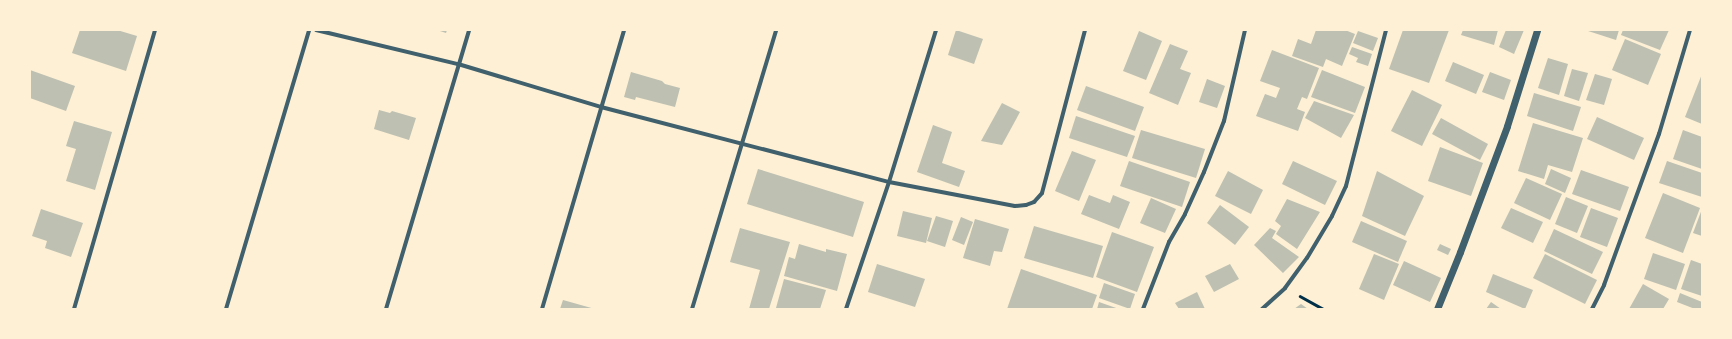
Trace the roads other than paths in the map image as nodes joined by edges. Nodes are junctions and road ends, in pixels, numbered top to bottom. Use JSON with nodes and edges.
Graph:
{"nodes":[{"id":1,"x":155,"y":30,"type":"edge"},
{"id":2,"x":309,"y":30,"type":"edge"},
{"id":3,"x":316,"y":30,"type":"edge"},
{"id":4,"x":469,"y":30,"type":"edge"},
{"id":5,"x":624,"y":30,"type":"edge"},
{"id":6,"x":776,"y":30,"type":"edge"},
{"id":7,"x":936,"y":30,"type":"edge"},
{"id":8,"x":1085,"y":30,"type":"edge"},
{"id":9,"x":1245,"y":30,"type":"edge"},
{"id":10,"x":1386,"y":30,"type":"edge"},
{"id":11,"x":1537,"y":30,"type":"edge"},
{"id":12,"x":1690,"y":30,"type":"edge"},
{"id":13,"x":458,"y":64,"type":"junction"},
{"id":14,"x":602,"y":107,"type":"junction"},
{"id":15,"x":742,"y":144,"type":"junction"},
{"id":16,"x":889,"y":182,"type":"junction"},
{"id":17,"x":74,"y":309,"type":"edge"},
{"id":18,"x":226,"y":309,"type":"edge"},
{"id":19,"x":386,"y":309,"type":"edge"},
{"id":20,"x":542,"y":309,"type":"edge"},
{"id":21,"x":692,"y":309,"type":"edge"},
{"id":22,"x":846,"y":309,"type":"edge"},
{"id":23,"x":1143,"y":309,"type":"edge"},
{"id":24,"x":1262,"y":309,"type":"edge"},
{"id":25,"x":1437,"y":309,"type":"edge"},
{"id":26,"x":1592,"y":309,"type":"edge"}],
"edges":[{"from":1,"to":17,"type":"street"},
{"from":2,"to":18,"type":"street"},
{"from":3,"to":13,"type":"street"},
{"from":4,"to":13,"type":"street"},
{"from":5,"to":14,"type":"street"},
{"from":6,"to":15,"type":"street"},
{"from":7,"to":16,"type":"street"},
{"from":8,"to":16,"type":"street"},
{"from":9,"to":23,"type":"street"},
{"from":10,"to":24,"type":"street"},
{"from":11,"to":25,"type":"street"},
{"from":12,"to":26,"type":"street"},
{"from":13,"to":14,"type":"street"},
{"from":13,"to":19,"type":"street"},
{"from":14,"to":15,"type":"street"},
{"from":14,"to":20,"type":"street"},
{"from":15,"to":16,"type":"street"},
{"from":15,"to":21,"type":"street"},
{"from":16,"to":22,"type":"street"}]}
